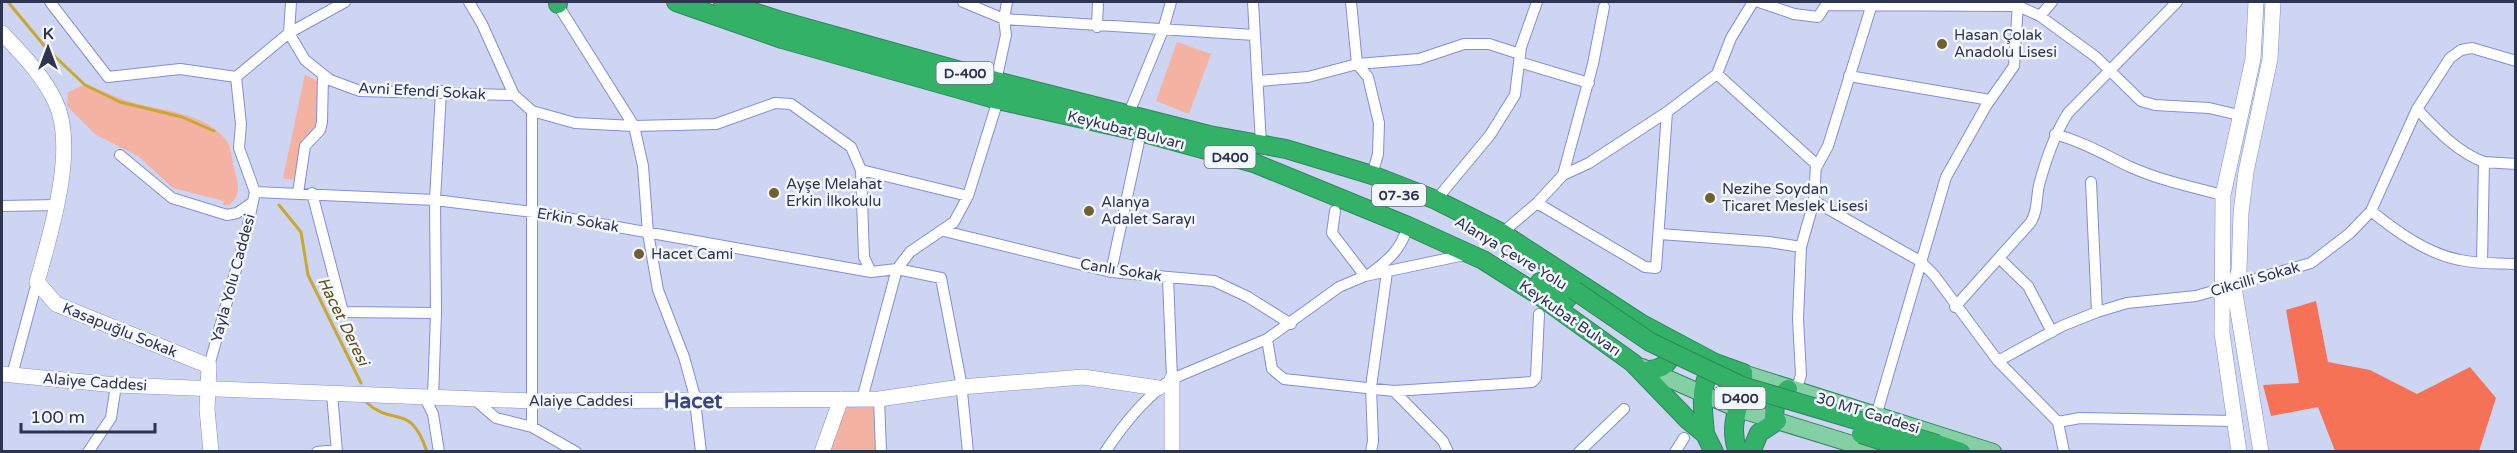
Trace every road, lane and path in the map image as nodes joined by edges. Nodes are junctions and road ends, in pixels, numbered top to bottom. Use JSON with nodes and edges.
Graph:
{"nodes":[{"id":1,"x":51,"y":2,"type":"edge"},
{"id":2,"x":63,"y":2,"type":"edge"},
{"id":3,"x":291,"y":2,"type":"edge"},
{"id":4,"x":345,"y":2,"type":"edge"},
{"id":5,"x":469,"y":2,"type":"edge"},
{"id":6,"x":557,"y":2,"type":"edge"},
{"id":7,"x":676,"y":2,"type":"edge"},
{"id":8,"x":723,"y":2,"type":"edge"},
{"id":9,"x":963,"y":2,"type":"edge"},
{"id":10,"x":1007,"y":2,"type":"edge"},
{"id":11,"x":1098,"y":2,"type":"edge"},
{"id":12,"x":1171,"y":2,"type":"edge"},
{"id":13,"x":1253,"y":2,"type":"edge"},
{"id":14,"x":1351,"y":2,"type":"edge"},
{"id":15,"x":1537,"y":2,"type":"edge"},
{"id":16,"x":1753,"y":2,"type":"edge"},
{"id":17,"x":1759,"y":2,"type":"edge"},
{"id":18,"x":2052,"y":2,"type":"edge"},
{"id":19,"x":2177,"y":2,"type":"edge"},
{"id":20,"x":2256,"y":2,"type":"edge"},
{"id":21,"x":2272,"y":2,"type":"edge"},
{"id":22,"x":1827,"y":3,"type":"edge"},
{"id":23,"x":1872,"y":4,"type":"junction"},
{"id":24,"x":2018,"y":4,"type":"edge"},
{"id":25,"x":1604,"y":7,"type":"dead end"},
{"id":26,"x":2040,"y":16,"type":"junction"},
{"id":27,"x":1004,"y":19,"type":"junction"},
{"id":28,"x":1097,"y":27,"type":"junction"},
{"id":29,"x":1163,"y":30,"type":"junction"},
{"id":30,"x":2,"y":33,"type":"edge"},
{"id":31,"x":289,"y":33,"type":"junction"},
{"id":32,"x":1254,"y":35,"type":"junction"},
{"id":33,"x":1520,"y":58,"type":"junction"},
{"id":34,"x":2516,"y":61,"type":"edge"},
{"id":35,"x":1357,"y":64,"type":"junction"},
{"id":36,"x":2113,"y":70,"type":"junction"},
{"id":37,"x":1717,"y":74,"type":"junction"},
{"id":38,"x":323,"y":75,"type":"junction"},
{"id":39,"x":1849,"y":76,"type":"junction"},
{"id":40,"x":236,"y":77,"type":"junction"},
{"id":41,"x":996,"y":81,"type":"junction"},
{"id":42,"x":1258,"y":81,"type":"junction"},
{"id":43,"x":1589,"y":83,"type":"junction"},
{"id":44,"x":441,"y":91,"type":"junction"},
{"id":45,"x":514,"y":95,"type":"junction"},
{"id":46,"x":998,"y":100,"type":"junction"},
{"id":47,"x":1990,"y":100,"type":"junction"},
{"id":48,"x":2417,"y":109,"type":"junction"},
{"id":49,"x":532,"y":111,"type":"junction"},
{"id":50,"x":1666,"y":112,"type":"junction"},
{"id":51,"x":1130,"y":113,"type":"junction"},
{"id":52,"x":2239,"y":115,"type":"junction"},
{"id":53,"x":634,"y":126,"type":"junction"},
{"id":54,"x":1141,"y":132,"type":"junction"},
{"id":55,"x":2055,"y":134,"type":"junction"},
{"id":56,"x":1209,"y":135,"type":"junction"},
{"id":57,"x":1261,"y":144,"type":"junction"},
{"id":58,"x":120,"y":155,"type":"dead end"},
{"id":59,"x":2484,"y":162,"type":"junction"},
{"id":60,"x":1254,"y":163,"type":"junction"},
{"id":61,"x":2516,"y":164,"type":"edge"},
{"id":62,"x":1816,"y":168,"type":"junction"},
{"id":63,"x":861,"y":170,"type":"junction"},
{"id":64,"x":1372,"y":175,"type":"junction"},
{"id":65,"x":1563,"y":175,"type":"junction"},
{"id":66,"x":2091,"y":182,"type":"dead end"},
{"id":67,"x":298,"y":193,"type":"junction"},
{"id":68,"x":312,"y":193,"type":"junction"},
{"id":69,"x":2223,"y":195,"type":"junction"},
{"id":70,"x":969,"y":196,"type":"junction"},
{"id":71,"x":254,"y":197,"type":"junction"},
{"id":72,"x":435,"y":200,"type":"junction"},
{"id":73,"x":1436,"y":200,"type":"junction"},
{"id":74,"x":1814,"y":201,"type":"junction"},
{"id":75,"x":1536,"y":203,"type":"junction"},
{"id":76,"x":58,"y":204,"type":"junction"},
{"id":77,"x":2,"y":206,"type":"edge"},
{"id":78,"x":1335,"y":211,"type":"dead end"},
{"id":79,"x":2371,"y":211,"type":"junction"},
{"id":80,"x":533,"y":212,"type":"junction"},
{"id":81,"x":1408,"y":226,"type":"junction"},
{"id":82,"x":944,"y":231,"type":"junction"},
{"id":83,"x":648,"y":232,"type":"junction"},
{"id":84,"x":1502,"y":233,"type":"junction"},
{"id":85,"x":1660,"y":234,"type":"junction"},
{"id":86,"x":1801,"y":247,"type":"junction"},
{"id":87,"x":1471,"y":253,"type":"junction"},
{"id":88,"x":1999,"y":258,"type":"junction"},
{"id":89,"x":1920,"y":261,"type":"junction"},
{"id":90,"x":2482,"y":261,"type":"junction"},
{"id":91,"x":2516,"y":264,"type":"edge"},
{"id":92,"x":897,"y":269,"type":"junction"},
{"id":93,"x":871,"y":272,"type":"junction"},
{"id":94,"x":1111,"y":272,"type":"junction"},
{"id":95,"x":1388,"y":272,"type":"junction"},
{"id":96,"x":1365,"y":276,"type":"junction"},
{"id":97,"x":1168,"y":278,"type":"junction"},
{"id":98,"x":37,"y":282,"type":"junction"},
{"id":99,"x":2229,"y":288,"type":"junction"},
{"id":100,"x":1571,"y":295,"type":"junction"},
{"id":101,"x":1955,"y":307,"type":"junction"},
{"id":102,"x":2097,"y":312,"type":"junction"},
{"id":103,"x":436,"y":313,"type":"junction"},
{"id":104,"x":1539,"y":314,"type":"dead end"},
{"id":105,"x":1291,"y":324,"type":"junction"},
{"id":106,"x":2052,"y":332,"type":"junction"},
{"id":107,"x":1267,"y":339,"type":"junction"},
{"id":108,"x":1672,"y":340,"type":"junction"},
{"id":109,"x":1998,"y":361,"type":"junction"},
{"id":110,"x":1715,"y":363,"type":"junction"},
{"id":111,"x":209,"y":366,"type":"junction"},
{"id":112,"x":1641,"y":367,"type":"junction"},
{"id":113,"x":1743,"y":373,"type":"junction"},
{"id":114,"x":7,"y":375,"type":"edge"},
{"id":115,"x":1172,"y":379,"type":"junction"},
{"id":116,"x":116,"y":386,"type":"junction"},
{"id":117,"x":961,"y":387,"type":"junction"},
{"id":118,"x":1371,"y":387,"type":"junction"},
{"id":119,"x":207,"y":388,"type":"junction"},
{"id":120,"x":1158,"y":388,"type":"junction"},
{"id":121,"x":1792,"y":390,"type":"junction"},
{"id":122,"x":1394,"y":391,"type":"junction"},
{"id":123,"x":332,"y":394,"type":"junction"},
{"id":124,"x":1702,"y":394,"type":"junction"},
{"id":125,"x":429,"y":398,"type":"junction"},
{"id":126,"x":474,"y":399,"type":"junction"},
{"id":127,"x":841,"y":399,"type":"junction"},
{"id":128,"x":862,"y":399,"type":"junction"},
{"id":129,"x":879,"y":399,"type":"junction"},
{"id":130,"x":694,"y":400,"type":"junction"},
{"id":131,"x":532,"y":401,"type":"junction"},
{"id":132,"x":1736,"y":408,"type":"junction"},
{"id":133,"x":1624,"y":410,"type":"dead end"},
{"id":134,"x":1876,"y":416,"type":"junction"},
{"id":135,"x":1777,"y":421,"type":"junction"},
{"id":136,"x":2234,"y":421,"type":"junction"},
{"id":137,"x":2058,"y":422,"type":"junction"},
{"id":138,"x":532,"y":427,"type":"junction"},
{"id":139,"x":1704,"y":434,"type":"junction"},
{"id":140,"x":1684,"y":438,"type":"dead end"},
{"id":141,"x":1835,"y":446,"type":"edge"},
{"id":142,"x":337,"y":451,"type":"edge"},
{"id":143,"x":88,"y":452,"type":"edge"},
{"id":144,"x":211,"y":452,"type":"edge"},
{"id":145,"x":317,"y":452,"type":"edge"},
{"id":146,"x":439,"y":452,"type":"edge"},
{"id":147,"x":576,"y":452,"type":"edge"},
{"id":148,"x":701,"y":452,"type":"edge"},
{"id":149,"x":822,"y":452,"type":"edge"},
{"id":150,"x":881,"y":452,"type":"edge"},
{"id":151,"x":968,"y":452,"type":"edge"},
{"id":152,"x":1105,"y":452,"type":"edge"},
{"id":153,"x":1172,"y":452,"type":"edge"},
{"id":154,"x":1371,"y":452,"type":"edge"},
{"id":155,"x":1448,"y":452,"type":"edge"},
{"id":156,"x":1579,"y":452,"type":"edge"},
{"id":157,"x":1675,"y":452,"type":"edge"},
{"id":158,"x":1714,"y":452,"type":"edge"},
{"id":159,"x":1738,"y":452,"type":"edge"},
{"id":160,"x":1750,"y":452,"type":"edge"},
{"id":161,"x":1878,"y":452,"type":"edge"},
{"id":162,"x":1917,"y":452,"type":"edge"},
{"id":163,"x":1961,"y":452,"type":"edge"},
{"id":164,"x":1993,"y":452,"type":"edge"},
{"id":165,"x":2064,"y":452,"type":"edge"},
{"id":166,"x":2240,"y":452,"type":"edge"},
{"id":167,"x":2247,"y":452,"type":"edge"},
{"id":168,"x":2253,"y":452,"type":"edge"},
{"id":169,"x":2261,"y":452,"type":"edge"}],
"edges":[{"from":1,"to":2,"type":"street"},
{"from":1,"to":40,"type":"street"},
{"from":3,"to":31,"type":"street"},
{"from":4,"to":31,"type":"street"},
{"from":5,"to":45,"type":"street"},
{"from":6,"to":53,"type":"street"},
{"from":7,"to":46,"type":"highway","name":"Keykubat Bulvarı","number":"D400"},
{"from":8,"to":41,"type":"highway","name":"Keykubat Bulvarı","number":"D-400"},
{"from":9,"to":27,"type":"street"},
{"from":10,"to":27,"type":"street"},
{"from":11,"to":28,"type":"street"},
{"from":12,"to":29,"type":"street"},
{"from":13,"to":32,"type":"street"},
{"from":14,"to":35,"type":"street"},
{"from":15,"to":33,"type":"street"},
{"from":16,"to":37,"type":"street"},
{"from":17,"to":22,"type":"street"},
{"from":18,"to":26,"type":"street"},
{"from":19,"to":36,"type":"street"},
{"from":20,"to":52,"type":"street"},
{"from":21,"to":99,"type":"street"},
{"from":22,"to":23,"type":"street"},
{"from":23,"to":24,"type":"street"},
{"from":23,"to":39,"type":"street"},
{"from":24,"to":26,"type":"street"},
{"from":24,"to":47,"type":"street"},
{"from":25,"to":43,"type":"street"},
{"from":26,"to":36,"type":"street"},
{"from":27,"to":28,"type":"street"},
{"from":27,"to":41,"type":"street"},
{"from":28,"to":29,"type":"street"},
{"from":29,"to":32,"type":"street"},
{"from":29,"to":51,"type":"street"},
{"from":30,"to":76,"type":"street"},
{"from":31,"to":38,"type":"street","name":"Avni Efendi Sokak"},
{"from":31,"to":40,"type":"street"},
{"from":32,"to":42,"type":"street"},
{"from":33,"to":35,"type":"street"},
{"from":33,"to":43,"type":"street"},
{"from":33,"to":73,"type":"street"},
{"from":34,"to":48,"type":"street","name":"Cikcilli Sokak"},
{"from":35,"to":42,"type":"street"},
{"from":35,"to":64,"type":"street"},
{"from":36,"to":52,"type":"street"},
{"from":36,"to":55,"type":"street"},
{"from":37,"to":50,"type":"street"},
{"from":37,"to":62,"type":"street"},
{"from":38,"to":44,"type":"street","name":"Avni Efendi Sokak"},
{"from":38,"to":67,"type":"street"},
{"from":39,"to":47,"type":"street"},
{"from":39,"to":62,"type":"street"},
{"from":40,"to":71,"type":"street","name":"Yayla Yolu Caddesi"},
{"from":41,"to":51,"type":"highway","name":"Keykubat Bulvarı","number":"D-400"},
{"from":42,"to":57,"type":"street"},
{"from":43,"to":65,"type":"street"},
{"from":44,"to":45,"type":"street","name":"Avni Efendi Sokak"},
{"from":44,"to":72,"type":"street"},
{"from":45,"to":49,"type":"street"},
{"from":46,"to":54,"type":"highway","name":"Keykubat Bulvarı","number":"D400"},
{"from":46,"to":70,"type":"street"},
{"from":47,"to":89,"type":"street"},
{"from":48,"to":59,"type":"street"},
{"from":48,"to":79,"type":"street","name":"Cikcilli Sokak"},
{"from":49,"to":53,"type":"street"},
{"from":49,"to":80,"type":"street"},
{"from":50,"to":65,"type":"street"},
{"from":50,"to":85,"type":"street"},
{"from":51,"to":56,"type":"highway","name":"Keykubat Bulvarı","number":"D-400"},
{"from":52,"to":69,"type":"street"},
{"from":53,"to":63,"type":"street"},
{"from":53,"to":83,"type":"street"},
{"from":54,"to":60,"type":"highway","name":"Keykubat Bulvarı","number":"D400"},
{"from":54,"to":94,"type":"street"},
{"from":55,"to":69,"type":"street"},
{"from":55,"to":88,"type":"street"},
{"from":56,"to":57,"type":"highway","number":"D400"},
{"from":56,"to":100,"type":"highway","name":"Alanya Çevre Yolu","number":"07-36"},
{"from":57,"to":64,"type":"highway","number":"D400"},
{"from":58,"to":71,"type":"street"},
{"from":59,"to":61,"type":"street"},
{"from":59,"to":90,"type":"street"},
{"from":60,"to":81,"type":"highway","name":"Keykubat Bulvarı","number":"D400"},
{"from":60,"to":100,"type":"highway","name":"Alanya Çevre Yolu","number":"07-36"},
{"from":62,"to":74,"type":"street"},
{"from":63,"to":70,"type":"street"},
{"from":63,"to":93,"type":"street"},
{"from":64,"to":73,"type":"highway","number":"D400"},
{"from":65,"to":75,"type":"street"},
{"from":66,"to":102,"type":"street"},
{"from":67,"to":68,"type":"street","name":"Erkin Sokak"},
{"from":67,"to":71,"type":"street","name":"Erkin Sokak"},
{"from":68,"to":72,"type":"street","name":"Erkin Sokak"},
{"from":68,"to":103,"type":"street"},
{"from":69,"to":99,"type":"street"},
{"from":70,"to":82,"type":"street"},
{"from":71,"to":111,"type":"street","name":"Yayla Yolu Caddesi"},
{"from":72,"to":80,"type":"street","name":"Erkin Sokak"},
{"from":72,"to":103,"type":"street"},
{"from":73,"to":84,"type":"highway","number":"D400"},
{"from":74,"to":86,"type":"street"},
{"from":74,"to":89,"type":"street"},
{"from":75,"to":84,"type":"street"},
{"from":75,"to":85,"type":"street"},
{"from":76,"to":77,"type":"street"},
{"from":76,"to":98,"type":"street"},
{"from":78,"to":96,"type":"street"},
{"from":79,"to":90,"type":"street"},
{"from":79,"to":99,"type":"street","name":"Cikcilli Sokak"},
{"from":80,"to":83,"type":"street","name":"Erkin Sokak"},
{"from":80,"to":131,"type":"street"},
{"from":81,"to":87,"type":"highway","name":"Keykubat Bulvarı","number":"D400"},
{"from":81,"to":96,"type":"street"},
{"from":82,"to":92,"type":"street"},
{"from":82,"to":94,"type":"street","name":"Canlı Sokak"},
{"from":83,"to":93,"type":"street","name":"Erkin Sokak"},
{"from":83,"to":130,"type":"street"},
{"from":84,"to":108,"type":"highway","number":"D400"},
{"from":85,"to":86,"type":"street"},
{"from":86,"to":121,"type":"street"},
{"from":87,"to":95,"type":"street"},
{"from":87,"to":112,"type":"highway","name":"Keykubat Bulvarı","number":"D400"},
{"from":88,"to":101,"type":"street"},
{"from":88,"to":106,"type":"street"},
{"from":89,"to":101,"type":"street"},
{"from":89,"to":134,"type":"street"},
{"from":90,"to":91,"type":"street"},
{"from":92,"to":93,"type":"street","name":"Erkin Sokak"},
{"from":92,"to":117,"type":"street","name":"Erkin Sokak"},
{"from":92,"to":128,"type":"street"},
{"from":94,"to":97,"type":"street","name":"Canlı Sokak"},
{"from":95,"to":96,"type":"street"},
{"from":95,"to":118,"type":"street"},
{"from":96,"to":105,"type":"street"},
{"from":97,"to":105,"type":"street","name":"Canlı Sokak"},
{"from":97,"to":115,"type":"street"},
{"from":98,"to":111,"type":"street","name":"Kasapuğlu Sokak"},
{"from":98,"to":114,"type":"street"},
{"from":99,"to":102,"type":"street","name":"Cikcilli Sokak"},
{"from":99,"to":136,"type":"street"},
{"from":99,"to":167,"type":"street"},
{"from":99,"to":168,"type":"street"},
{"from":99,"to":169,"type":"street"},
{"from":100,"to":162,"type":"highway","name":"Keykubat Bulvarı","number":"07-36","bridge":true},
{"from":100,"to":163,"type":"highway","name":"Keykubat Bulvarı","bridge":true},
{"from":101,"to":109,"type":"street"},
{"from":102,"to":106,"type":"street","name":"Cikcilli Sokak"},
{"from":103,"to":125,"type":"street"},
{"from":104,"to":122,"type":"street"},
{"from":105,"to":107,"type":"street"},
{"from":106,"to":109,"type":"street","name":"Cikcilli Sokak"},
{"from":107,"to":115,"type":"street"},
{"from":107,"to":118,"type":"street"},
{"from":108,"to":110,"type":"highway","number":"D400"},
{"from":108,"to":112,"type":"highway"},
{"from":109,"to":137,"type":"street"},
{"from":110,"to":113,"type":"highway","number":"D400"},
{"from":110,"to":124,"type":"highway"},
{"from":111,"to":119,"type":"street"},
{"from":112,"to":124,"type":"main road"},
{"from":112,"to":139,"type":"highway","name":"Keykubat Bulvarı","number":"D400"},
{"from":113,"to":121,"type":"main road","name":"30 MT Caddesi"},
{"from":113,"to":132,"type":"highway","number":"D400"},
{"from":114,"to":116,"type":"street","name":"Alaiye Caddesi"},
{"from":115,"to":120,"type":"street"},
{"from":115,"to":153,"type":"street"},
{"from":116,"to":119,"type":"street","name":"Alaiye Caddesi"},
{"from":116,"to":143,"type":"street"},
{"from":117,"to":120,"type":"street","name":"Alaiye Caddesi"},
{"from":117,"to":129,"type":"street","name":"Alaiye Caddesi"},
{"from":117,"to":151,"type":"street"},
{"from":118,"to":122,"type":"street"},
{"from":118,"to":154,"type":"street"},
{"from":119,"to":123,"type":"street","name":"Alaiye Caddesi"},
{"from":119,"to":144,"type":"street"},
{"from":120,"to":152,"type":"street"},
{"from":121,"to":134,"type":"main road","name":"30 MT Caddesi"},
{"from":121,"to":135,"type":"highway"},
{"from":122,"to":155,"type":"street"},
{"from":123,"to":125,"type":"street","name":"Alaiye Caddesi"},
{"from":123,"to":142,"type":"street"},
{"from":124,"to":132,"type":"main road"},
{"from":124,"to":139,"type":"highway"},
{"from":125,"to":126,"type":"street","name":"Alaiye Caddesi"},
{"from":125,"to":146,"type":"street"},
{"from":126,"to":131,"type":"street","name":"Alaiye Caddesi"},
{"from":126,"to":138,"type":"street"},
{"from":127,"to":128,"type":"street","name":"Alaiye Caddesi"},
{"from":127,"to":130,"type":"street","name":"Alaiye Caddesi"},
{"from":127,"to":149,"type":"street"},
{"from":128,"to":129,"type":"street","name":"Alaiye Caddesi"},
{"from":129,"to":150,"type":"street"},
{"from":130,"to":131,"type":"street","name":"Alaiye Caddesi"},
{"from":130,"to":148,"type":"street"},
{"from":131,"to":138,"type":"street"},
{"from":132,"to":135,"type":"main road"},
{"from":132,"to":159,"type":"highway","number":"D400"},
{"from":133,"to":156,"type":"street"},
{"from":134,"to":164,"type":"main road","name":"30 MT Caddesi"},
{"from":135,"to":141,"type":"main road"},
{"from":135,"to":160,"type":"highway"},
{"from":136,"to":137,"type":"street"},
{"from":136,"to":166,"type":"street"},
{"from":137,"to":165,"type":"street"},
{"from":138,"to":147,"type":"street"},
{"from":139,"to":158,"type":"highway","name":"Keykubat Bulvarı","number":"D400"},
{"from":140,"to":157,"type":"street"},
{"from":141,"to":161,"type":"main road"},
{"from":142,"to":145,"type":"street"}]}
